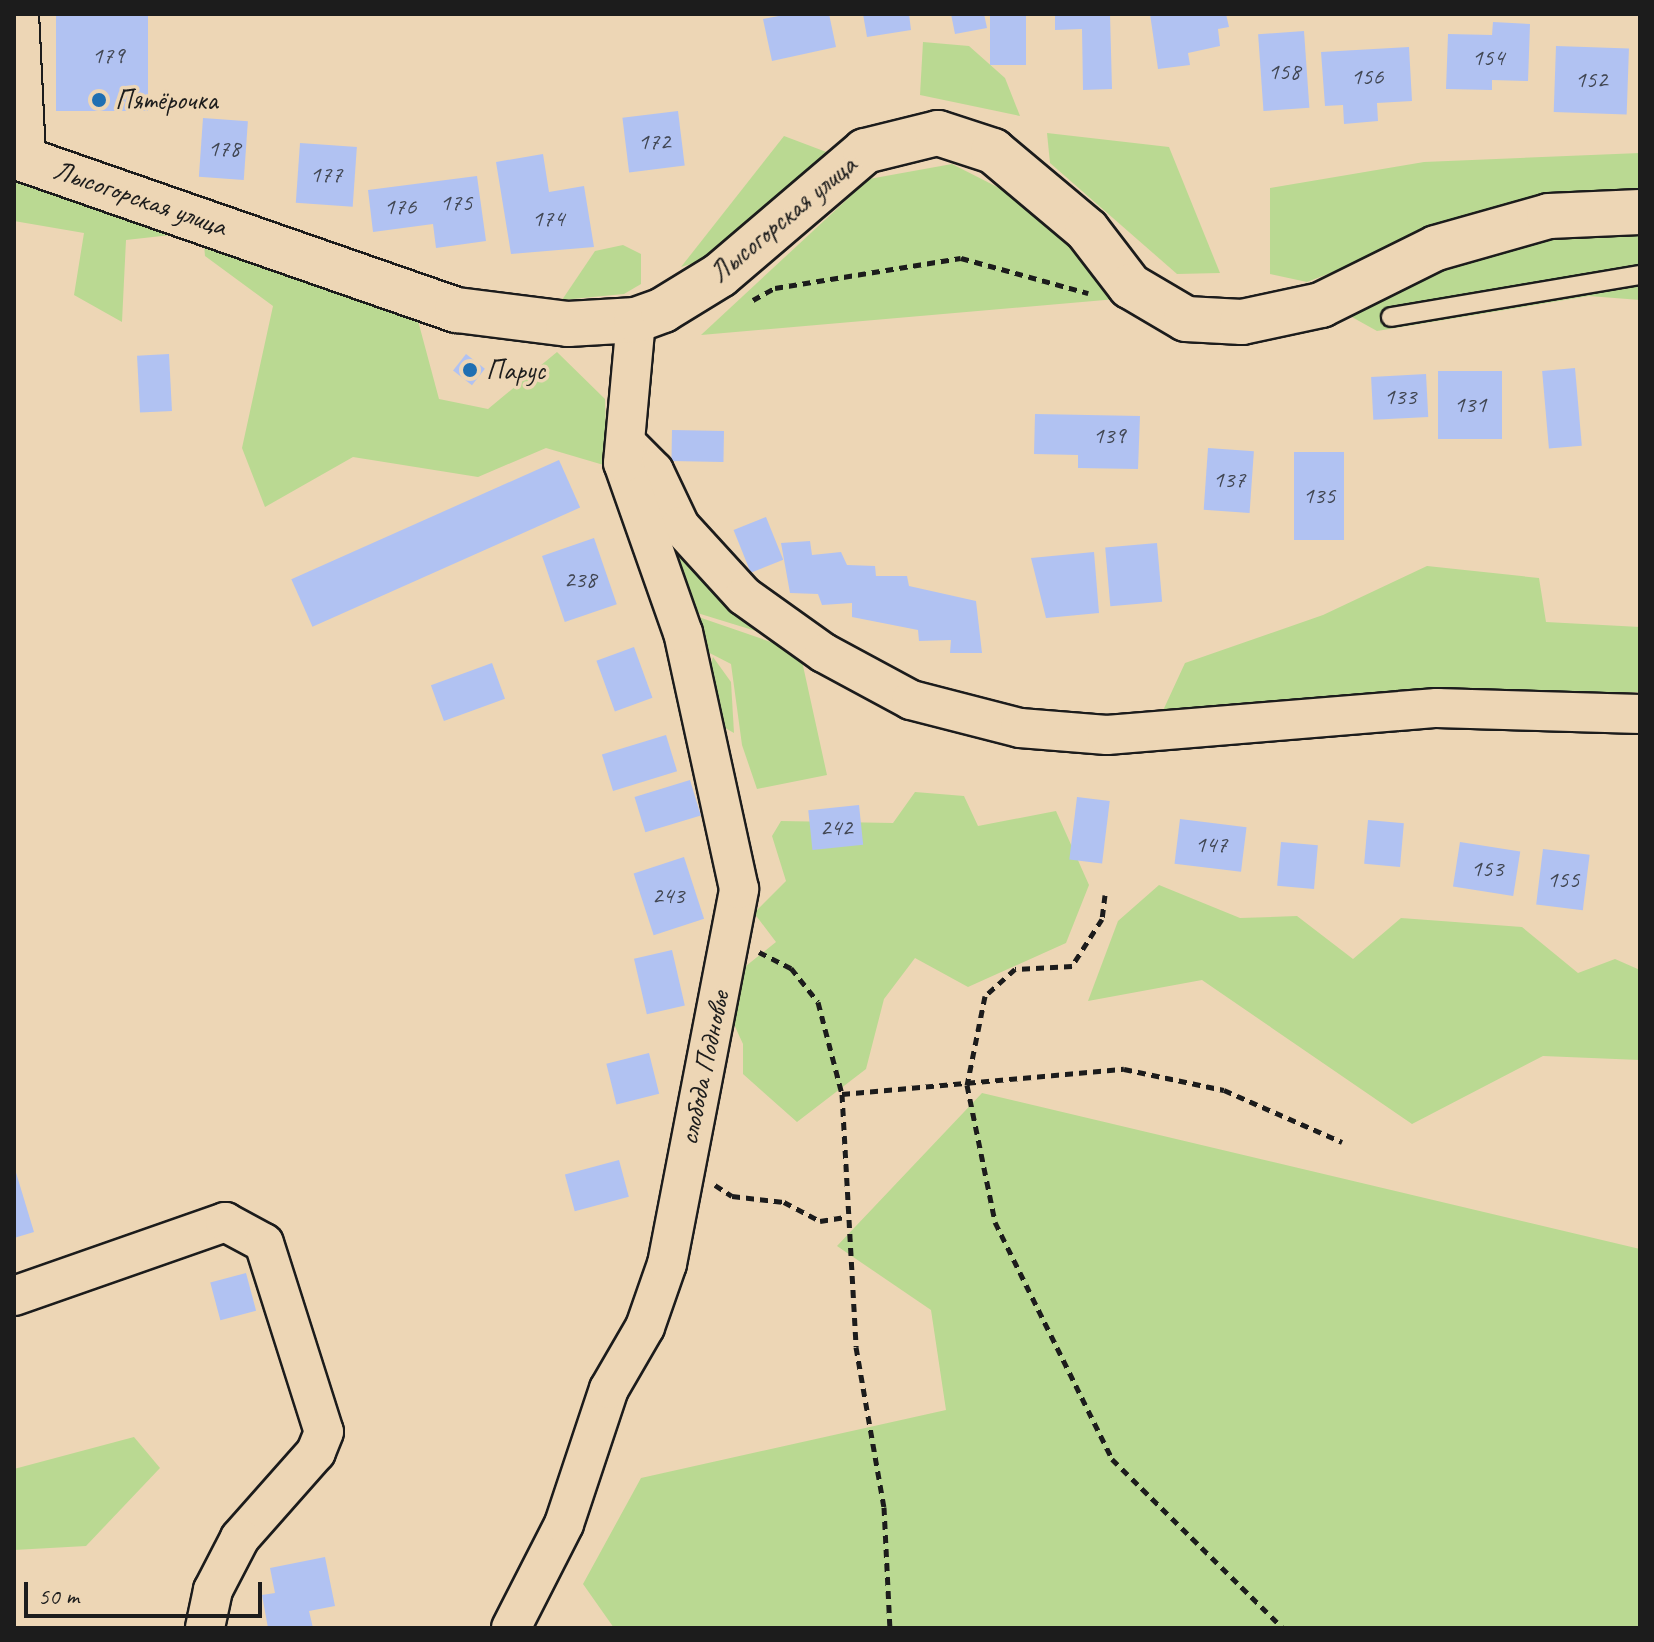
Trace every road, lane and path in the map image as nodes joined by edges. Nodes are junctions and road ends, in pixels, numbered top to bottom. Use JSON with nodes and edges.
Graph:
{"nodes":[{"id":1,"x":16,"y":14,"type":"edge"},
{"id":2,"x":18,"y":157,"type":"edge"},
{"id":3,"x":1640,"y":212,"type":"edge"},
{"id":4,"x":1640,"y":275,"type":"edge"},
{"id":5,"x":1103,"y":297,"type":"dead end"},
{"id":6,"x":747,"y":303,"type":"dead end"},
{"id":7,"x":1391,"y":317,"type":"dead end"},
{"id":8,"x":636,"y":320,"type":"junction"},
{"id":9,"x":628,"y":465,"type":"junction"},
{"id":10,"x":1640,"y":714,"type":"edge"},
{"id":11,"x":1105,"y":895,"type":"dead end"},
{"id":12,"x":733,"y":939,"type":"junction"},
{"id":13,"x":967,"y":1085,"type":"junction"},
{"id":14,"x":842,"y":1094,"type":"junction"},
{"id":15,"x":1342,"y":1142,"type":"dead end"},
{"id":16,"x":684,"y":1174,"type":"junction"},
{"id":17,"x":844,"y":1217,"type":"junction"},
{"id":18,"x":14,"y":1296,"type":"edge"},
{"id":19,"x":205,"y":1628,"type":"edge"},
{"id":20,"x":511,"y":1628,"type":"edge"},
{"id":21,"x":890,"y":1628,"type":"edge"},
{"id":22,"x":1283,"y":1628,"type":"edge"}],
"edges":[{"from":1,"to":2,"type":"street"},
{"from":2,"to":8,"type":"street","name":"Лысогорская улица"},
{"from":3,"to":8,"type":"street","name":"Лысогорская улица"},
{"from":4,"to":7,"type":"lane"},
{"from":5,"to":6,"type":"path"},
{"from":8,"to":9,"type":"street"},
{"from":9,"to":10,"type":"street"},
{"from":9,"to":12,"type":"street","name":"слобода Подновье"},
{"from":11,"to":13,"type":"path"},
{"from":12,"to":14,"type":"path"},
{"from":12,"to":16,"type":"street","name":"слобода Подновье"},
{"from":13,"to":14,"type":"path"},
{"from":13,"to":15,"type":"path"},
{"from":13,"to":22,"type":"path"},
{"from":14,"to":17,"type":"path"},
{"from":16,"to":17,"type":"path"},
{"from":16,"to":20,"type":"street","name":"слобода Подновье"},
{"from":17,"to":21,"type":"path"},
{"from":18,"to":19,"type":"street"}]}
